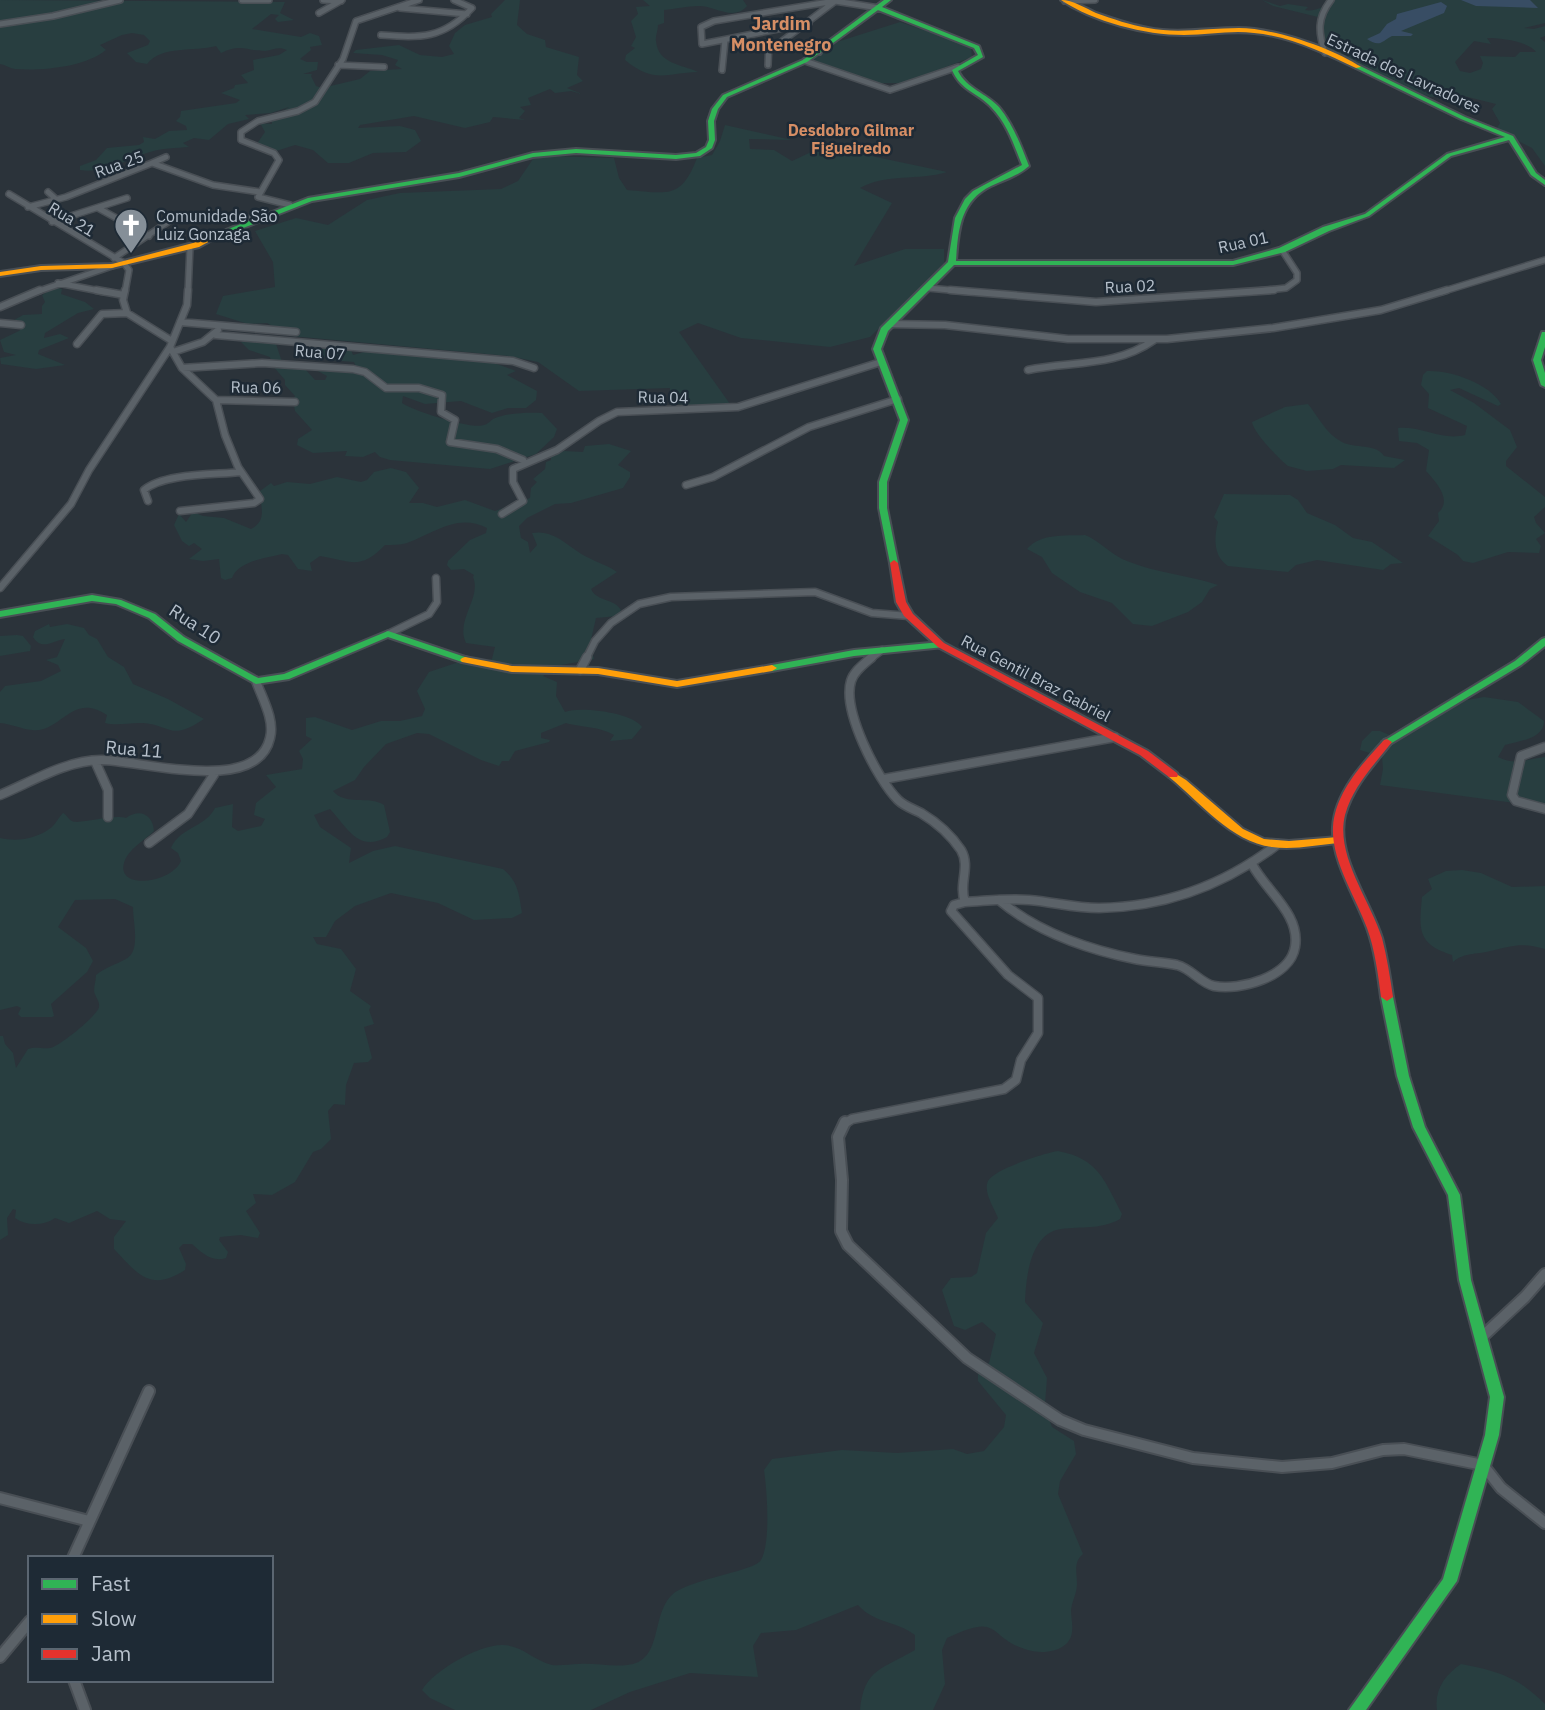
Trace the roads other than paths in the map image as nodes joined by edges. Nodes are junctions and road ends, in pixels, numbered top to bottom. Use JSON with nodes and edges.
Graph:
{"nodes":[{"id":1,"x":120,"y":0,"type":"edge"},
{"id":2,"x":242,"y":0,"type":"edge"},
{"id":3,"x":269,"y":0,"type":"edge"},
{"id":4,"x":323,"y":0,"type":"edge"},
{"id":5,"x":419,"y":0,"type":"edge"},
{"id":6,"x":454,"y":0,"type":"edge"},
{"id":7,"x":888,"y":0,"type":"edge"},
{"id":8,"x":1065,"y":0,"type":"edge"},
{"id":9,"x":1095,"y":0,"type":"edge"},
{"id":10,"x":1331,"y":0,"type":"edge"},
{"id":11,"x":342,"y":1,"type":"edge"},
{"id":12,"x":836,"y":1,"type":"edge"},
{"id":13,"x":394,"y":8,"type":"junction"},
{"id":14,"x":879,"y":8,"type":"junction"},
{"id":15,"x":319,"y":13,"type":"dead end"},
{"id":16,"x":467,"y":14,"type":"junction"},
{"id":17,"x":809,"y":23,"type":"junction"},
{"id":18,"x":0,"y":24,"type":"edge"},
{"id":19,"x":769,"y":31,"type":"junction"},
{"id":20,"x":381,"y":35,"type":"dead end"},
{"id":21,"x":725,"y":40,"type":"junction"},
{"id":22,"x":769,"y":43,"type":"junction"},
{"id":23,"x":777,"y":45,"type":"junction"},
{"id":24,"x":819,"y":52,"type":"junction"},
{"id":25,"x":1325,"y":53,"type":"junction"},
{"id":26,"x":805,"y":61,"type":"junction"},
{"id":27,"x":338,"y":65,"type":"junction"},
{"id":28,"x":768,"y":65,"type":"dead end"},
{"id":29,"x":384,"y":67,"type":"dead end"},
{"id":30,"x":958,"y":67,"type":"junction"},
{"id":31,"x":722,"y":70,"type":"dead end"},
{"id":32,"x":1511,"y":137,"type":"junction"},
{"id":33,"x":166,"y":157,"type":"dead end"},
{"id":34,"x":152,"y":163,"type":"junction"},
{"id":35,"x":1545,"y":183,"type":"edge"},
{"id":36,"x":48,"y":192,"type":"dead end"},
{"id":37,"x":260,"y":192,"type":"junction"},
{"id":38,"x":9,"y":194,"type":"dead end"},
{"id":39,"x":127,"y":198,"type":"dead end"},
{"id":40,"x":57,"y":200,"type":"junction"},
{"id":41,"x":290,"y":205,"type":"junction"},
{"id":42,"x":28,"y":207,"type":"junction"},
{"id":43,"x":98,"y":208,"type":"junction"},
{"id":44,"x":254,"y":219,"type":"junction"},
{"id":45,"x":52,"y":222,"type":"junction"},
{"id":46,"x":149,"y":236,"type":"junction"},
{"id":47,"x":190,"y":247,"type":"junction"},
{"id":48,"x":1282,"y":250,"type":"junction"},
{"id":49,"x":1545,"y":260,"type":"edge"},
{"id":50,"x":117,"y":262,"type":"junction"},
{"id":51,"x":952,"y":263,"type":"junction"},
{"id":52,"x":0,"y":274,"type":"edge"},
{"id":53,"x":57,"y":283,"type":"junction"},
{"id":54,"x":928,"y":288,"type":"junction"},
{"id":55,"x":124,"y":295,"type":"junction"},
{"id":56,"x":0,"y":307,"type":"edge"},
{"id":57,"x":127,"y":313,"type":"junction"},
{"id":58,"x":180,"y":322,"type":"junction"},
{"id":59,"x":0,"y":323,"type":"edge"},
{"id":60,"x":220,"y":324,"type":"junction"},
{"id":61,"x":890,"y":324,"type":"junction"},
{"id":62,"x":21,"y":325,"type":"dead end"},
{"id":63,"x":296,"y":332,"type":"dead end"},
{"id":64,"x":1545,"y":334,"type":"edge"},
{"id":65,"x":216,"y":335,"type":"junction"},
{"id":66,"x":1154,"y":340,"type":"junction"},
{"id":67,"x":77,"y":344,"type":"dead end"},
{"id":68,"x":172,"y":347,"type":"junction"},
{"id":69,"x":881,"y":362,"type":"junction"},
{"id":70,"x":182,"y":368,"type":"junction"},
{"id":71,"x":534,"y":368,"type":"dead end"},
{"id":72,"x":1028,"y":370,"type":"dead end"},
{"id":73,"x":1545,"y":385,"type":"edge"},
{"id":74,"x":898,"y":399,"type":"junction"},
{"id":75,"x":216,"y":400,"type":"junction"},
{"id":76,"x":295,"y":402,"type":"dead end"},
{"id":77,"x":523,"y":460,"type":"junction"},
{"id":78,"x":241,"y":472,"type":"junction"},
{"id":79,"x":686,"y":485,"type":"dead end"},
{"id":80,"x":148,"y":501,"type":"dead end"},
{"id":81,"x":180,"y":511,"type":"dead end"},
{"id":82,"x":502,"y":514,"type":"dead end"},
{"id":83,"x":436,"y":578,"type":"dead end"},
{"id":84,"x":0,"y":588,"type":"edge"},
{"id":85,"x":0,"y":614,"type":"edge"},
{"id":86,"x":909,"y":616,"type":"junction"},
{"id":87,"x":388,"y":634,"type":"junction"},
{"id":88,"x":1545,"y":641,"type":"edge"},
{"id":89,"x":941,"y":645,"type":"junction"},
{"id":90,"x":882,"y":650,"type":"junction"},
{"id":91,"x":580,"y":670,"type":"junction"},
{"id":92,"x":256,"y":681,"type":"junction"},
{"id":93,"x":1115,"y":737,"type":"junction"},
{"id":94,"x":1545,"y":747,"type":"edge"},
{"id":95,"x":95,"y":761,"type":"junction"},
{"id":96,"x":215,"y":773,"type":"junction"},
{"id":97,"x":884,"y":779,"type":"junction"},
{"id":98,"x":0,"y":795,"type":"edge"},
{"id":99,"x":1545,"y":810,"type":"edge"},
{"id":100,"x":108,"y":817,"type":"dead end"},
{"id":101,"x":1338,"y":840,"type":"junction"},
{"id":102,"x":149,"y":843,"type":"dead end"},
{"id":103,"x":1278,"y":844,"type":"junction"},
{"id":104,"x":1252,"y":864,"type":"junction"},
{"id":105,"x":999,"y":900,"type":"junction"},
{"id":106,"x":965,"y":902,"type":"junction"},
{"id":107,"x":1545,"y":1274,"type":"edge"},
{"id":108,"x":1483,"y":1336,"type":"junction"},
{"id":109,"x":149,"y":1391,"type":"dead end"},
{"id":110,"x":1483,"y":1465,"type":"junction"},
{"id":111,"x":0,"y":1498,"type":"edge"},
{"id":112,"x":89,"y":1521,"type":"junction"},
{"id":113,"x":1545,"y":1523,"type":"edge"},
{"id":114,"x":74,"y":1556,"type":"edge"},
{"id":115,"x":28,"y":1623,"type":"edge"},
{"id":116,"x":0,"y":1657,"type":"edge"},
{"id":117,"x":75,"y":1682,"type":"edge"},
{"id":118,"x":85,"y":1710,"type":"edge"},
{"id":119,"x":1357,"y":1710,"type":"edge"}],
"edges":[{"from":1,"to":18,"type":"street"},
{"from":2,"to":3,"type":"street"},
{"from":4,"to":11,"type":"street"},
{"from":5,"to":13,"type":"street"},
{"from":6,"to":16,"type":"street"},
{"from":7,"to":14,"type":"street"},
{"from":8,"to":9,"type":"street"},
{"from":8,"to":25,"type":"street","name":"Estrada dos Lavradores"},
{"from":10,"to":25,"type":"street"},
{"from":11,"to":15,"type":"street"},
{"from":12,"to":14,"type":"street"},
{"from":12,"to":17,"type":"street"},
{"from":12,"to":21,"type":"street"},
{"from":13,"to":16,"type":"street"},
{"from":13,"to":27,"type":"street"},
{"from":14,"to":24,"type":"street"},
{"from":14,"to":30,"type":"street"},
{"from":16,"to":20,"type":"street"},
{"from":17,"to":19,"type":"street"},
{"from":17,"to":23,"type":"street"},
{"from":19,"to":21,"type":"street"},
{"from":19,"to":22,"type":"street"},
{"from":21,"to":31,"type":"street"},
{"from":22,"to":23,"type":"street"},
{"from":22,"to":28,"type":"street"},
{"from":23,"to":24,"type":"street"},
{"from":24,"to":26,"type":"street"},
{"from":25,"to":32,"type":"street","name":"Estrada dos Lavradores"},
{"from":26,"to":30,"type":"street"},
{"from":26,"to":41,"type":"street"},
{"from":27,"to":29,"type":"street"},
{"from":27,"to":37,"type":"street"},
{"from":30,"to":51,"type":"street"},
{"from":32,"to":35,"type":"street"},
{"from":32,"to":48,"type":"street","name":"Rua 01"},
{"from":33,"to":34,"type":"street"},
{"from":34,"to":37,"type":"street","name":"Rua 25"},
{"from":34,"to":40,"type":"street","name":"Rua 25"},
{"from":36,"to":40,"type":"street"},
{"from":37,"to":41,"type":"street","name":"Rua 25"},
{"from":38,"to":42,"type":"street","name":"Rua 21"},
{"from":39,"to":43,"type":"street"},
{"from":40,"to":42,"type":"street","name":"Rua 25"},
{"from":41,"to":44,"type":"street"},
{"from":42,"to":45,"type":"street","name":"Rua 21"},
{"from":43,"to":45,"type":"street"},
{"from":43,"to":46,"type":"street"},
{"from":44,"to":46,"type":"street"},
{"from":44,"to":47,"type":"street"},
{"from":45,"to":50,"type":"street","name":"Rua 21"},
{"from":46,"to":50,"type":"street"},
{"from":47,"to":50,"type":"street"},
{"from":47,"to":58,"type":"street"},
{"from":48,"to":51,"type":"street","name":"Rua 01"},
{"from":48,"to":54,"type":"street","name":"Rua 02"},
{"from":49,"to":66,"type":"street"},
{"from":50,"to":52,"type":"street"},
{"from":50,"to":53,"type":"street"},
{"from":50,"to":55,"type":"street"},
{"from":51,"to":54,"type":"street"},
{"from":53,"to":55,"type":"street"},
{"from":53,"to":56,"type":"street"},
{"from":54,"to":61,"type":"street"},
{"from":55,"to":57,"type":"street"},
{"from":57,"to":67,"type":"street"},
{"from":57,"to":68,"type":"street"},
{"from":58,"to":60,"type":"street"},
{"from":58,"to":68,"type":"street"},
{"from":59,"to":62,"type":"street"},
{"from":60,"to":63,"type":"street"},
{"from":60,"to":65,"type":"street"},
{"from":61,"to":66,"type":"street"},
{"from":61,"to":69,"type":"street"},
{"from":64,"to":73,"type":"street"},
{"from":65,"to":68,"type":"street"},
{"from":65,"to":71,"type":"street"},
{"from":66,"to":72,"type":"street"},
{"from":68,"to":70,"type":"street"},
{"from":68,"to":84,"type":"street"},
{"from":69,"to":74,"type":"street","name":"Rua Gentil Braz Gabriel"},
{"from":69,"to":77,"type":"street","name":"Rua 04"},
{"from":70,"to":75,"type":"street"},
{"from":70,"to":77,"type":"street","name":"Rua 07"},
{"from":74,"to":79,"type":"street"},
{"from":74,"to":86,"type":"street","name":"Rua Gentil Braz Gabriel"},
{"from":75,"to":76,"type":"street","name":"Rua 06"},
{"from":75,"to":78,"type":"street"},
{"from":77,"to":82,"type":"street"},
{"from":78,"to":80,"type":"street"},
{"from":78,"to":81,"type":"street"},
{"from":83,"to":87,"type":"street"},
{"from":85,"to":92,"type":"street","name":"Rua 10"},
{"from":86,"to":89,"type":"street","name":"Rua Gentil Braz Gabriel"},
{"from":86,"to":91,"type":"street"},
{"from":87,"to":91,"type":"street"},
{"from":87,"to":92,"type":"street"},
{"from":88,"to":101,"type":"street"},
{"from":89,"to":90,"type":"street"},
{"from":89,"to":93,"type":"street","name":"Rua Gentil Braz Gabriel"},
{"from":90,"to":91,"type":"street"},
{"from":90,"to":97,"type":"street"},
{"from":92,"to":96,"type":"street","name":"Rua 11"},
{"from":93,"to":97,"type":"street"},
{"from":93,"to":103,"type":"street","name":"Rua Gentil Braz Gabriel"},
{"from":94,"to":99,"type":"street"},
{"from":95,"to":96,"type":"street","name":"Rua 11"},
{"from":95,"to":98,"type":"street","name":"Rua 11"},
{"from":95,"to":100,"type":"street"},
{"from":96,"to":102,"type":"street"},
{"from":97,"to":106,"type":"street"},
{"from":101,"to":103,"type":"street","name":"Rua Gentil Braz Gabriel"},
{"from":101,"to":108,"type":"street"},
{"from":103,"to":104,"type":"street"},
{"from":104,"to":105,"type":"street"},
{"from":104,"to":105,"type":"street"},
{"from":105,"to":106,"type":"street"},
{"from":106,"to":110,"type":"street"},
{"from":107,"to":108,"type":"street"},
{"from":108,"to":110,"type":"street"},
{"from":109,"to":112,"type":"street"},
{"from":110,"to":113,"type":"street"},
{"from":110,"to":119,"type":"street"},
{"from":111,"to":112,"type":"street"},
{"from":112,"to":114,"type":"street"},
{"from":115,"to":116,"type":"street"},
{"from":117,"to":118,"type":"street"}]}
